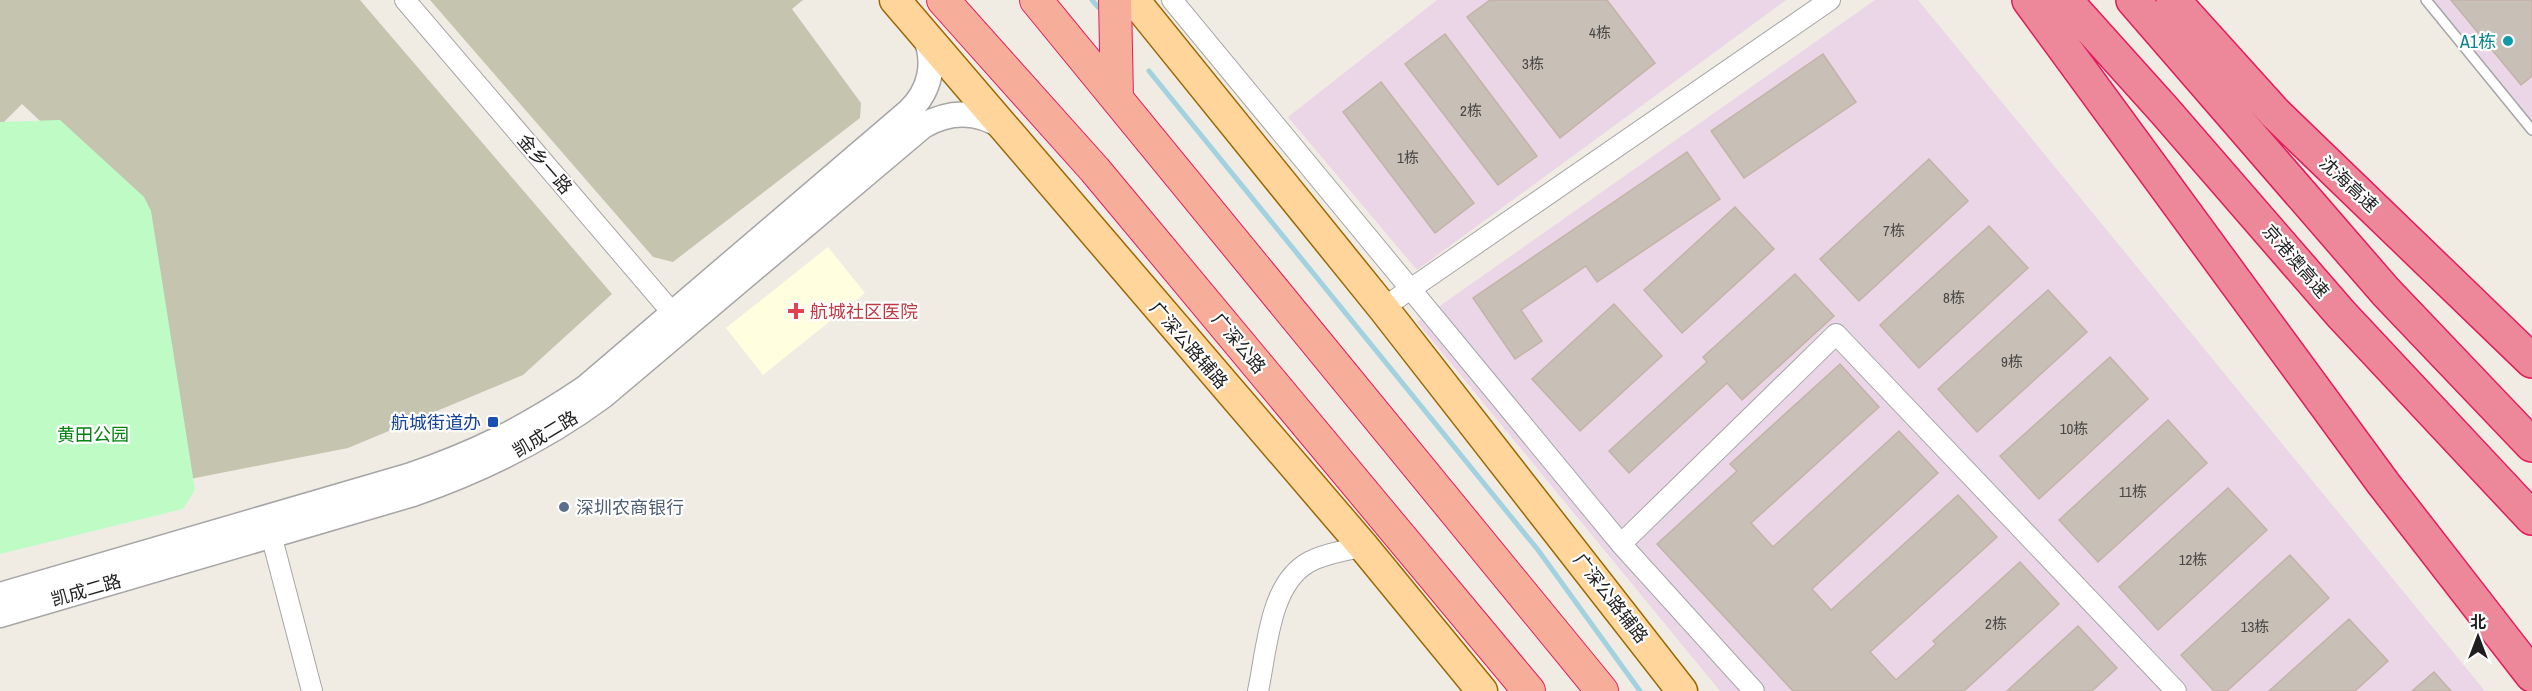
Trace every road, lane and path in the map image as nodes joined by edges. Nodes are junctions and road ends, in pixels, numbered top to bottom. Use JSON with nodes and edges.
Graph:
{"nodes":[{"id":1,"x":405,"y":0,"type":"edge"},
{"id":2,"x":895,"y":0,"type":"edge"},
{"id":3,"x":943,"y":0,"type":"edge"},
{"id":4,"x":1036,"y":0,"type":"edge"},
{"id":5,"x":1050,"y":0,"type":"edge"},
{"id":6,"x":1115,"y":0,"type":"edge"},
{"id":7,"x":1134,"y":0,"type":"edge"},
{"id":8,"x":1172,"y":0,"type":"edge"},
{"id":9,"x":1830,"y":0,"type":"edge"},
{"id":10,"x":2029,"y":0,"type":"edge"},
{"id":11,"x":2065,"y":0,"type":"edge"},
{"id":12,"x":2133,"y":0,"type":"edge"},
{"id":13,"x":2173,"y":0,"type":"edge"},
{"id":14,"x":2426,"y":0,"type":"edge"},
{"id":15,"x":923,"y":33,"type":"junction"},
{"id":16,"x":1082,"y":56,"type":"junction"},
{"id":17,"x":1117,"y":98,"type":"junction"},
{"id":18,"x":2529,"y":119,"type":"edge"},
{"id":19,"x":1004,"y":129,"type":"junction"},
{"id":20,"x":2532,"y":130,"type":"edge"},
{"id":21,"x":2415,"y":246,"type":"junction"},
{"id":22,"x":1409,"y":290,"type":"junction"},
{"id":23,"x":1383,"y":308,"type":"junction"},
{"id":24,"x":678,"y":321,"type":"junction"},
{"id":25,"x":2532,"y":340,"type":"edge"},
{"id":26,"x":2532,"y":361,"type":"edge"},
{"id":27,"x":2532,"y":445,"type":"edge"},
{"id":28,"x":2532,"y":518,"type":"edge"},
{"id":29,"x":268,"y":526,"type":"junction"},
{"id":30,"x":1621,"y":544,"type":"junction"},
{"id":31,"x":1363,"y":546,"type":"junction"},
{"id":32,"x":0,"y":595,"type":"edge"},
{"id":33,"x":0,"y":615,"type":"edge"},
{"id":34,"x":2528,"y":671,"type":"edge"},
{"id":35,"x":312,"y":691,"type":"edge"},
{"id":36,"x":1258,"y":691,"type":"edge"},
{"id":37,"x":1482,"y":691,"type":"edge"},
{"id":38,"x":1529,"y":691,"type":"edge"},
{"id":39,"x":1602,"y":691,"type":"edge"},
{"id":40,"x":1682,"y":691,"type":"edge"},
{"id":41,"x":1754,"y":691,"type":"edge"},
{"id":42,"x":2176,"y":691,"type":"edge"}],
"edges":[{"from":1,"to":24,"type":"street","name":"金乡一路"},
{"from":2,"to":15,"type":"main road","name":"广深公路辅路"},
{"from":3,"to":38,"type":"highway","name":"广深公路"},
{"from":4,"to":16,"type":"highway"},
{"from":5,"to":16,"type":"highway"},
{"from":6,"to":17,"type":"highway"},
{"from":7,"to":23,"type":"main road","name":"广深公路辅路"},
{"from":8,"to":22,"type":"street"},
{"from":9,"to":22,"type":"street"},
{"from":10,"to":34,"type":"highway"},
{"from":11,"to":28,"type":"highway","name":"京港澳高速"},
{"from":12,"to":27,"type":"highway"},
{"from":13,"to":21,"type":"highway","name":"沈海高速"},
{"from":14,"to":18,"type":"lane"},
{"from":15,"to":19,"type":"main road","name":"广深公路辅路"},
{"from":15,"to":24,"type":"street","name":"凯成二路"},
{"from":16,"to":17,"type":"highway"},
{"from":17,"to":39,"type":"highway"},
{"from":18,"to":20,"type":"lane"},
{"from":19,"to":24,"type":"street","name":"凯成二路"},
{"from":19,"to":31,"type":"main road","name":"广深公路辅路"},
{"from":21,"to":25,"type":"highway"},
{"from":21,"to":26,"type":"highway","name":"沈海高速"},
{"from":22,"to":23,"type":"street"},
{"from":22,"to":30,"type":"street"},
{"from":23,"to":40,"type":"main road","name":"广深公路辅路"},
{"from":24,"to":29,"type":"street","name":"凯成二路"},
{"from":29,"to":32,"type":"street","name":"凯成二路"},
{"from":29,"to":33,"type":"street","name":"凯成二路"},
{"from":29,"to":35,"type":"street"},
{"from":30,"to":41,"type":"street"},
{"from":30,"to":42,"type":"street"},
{"from":31,"to":36,"type":"street"},
{"from":31,"to":37,"type":"main road","name":"广深公路辅路"}]}
